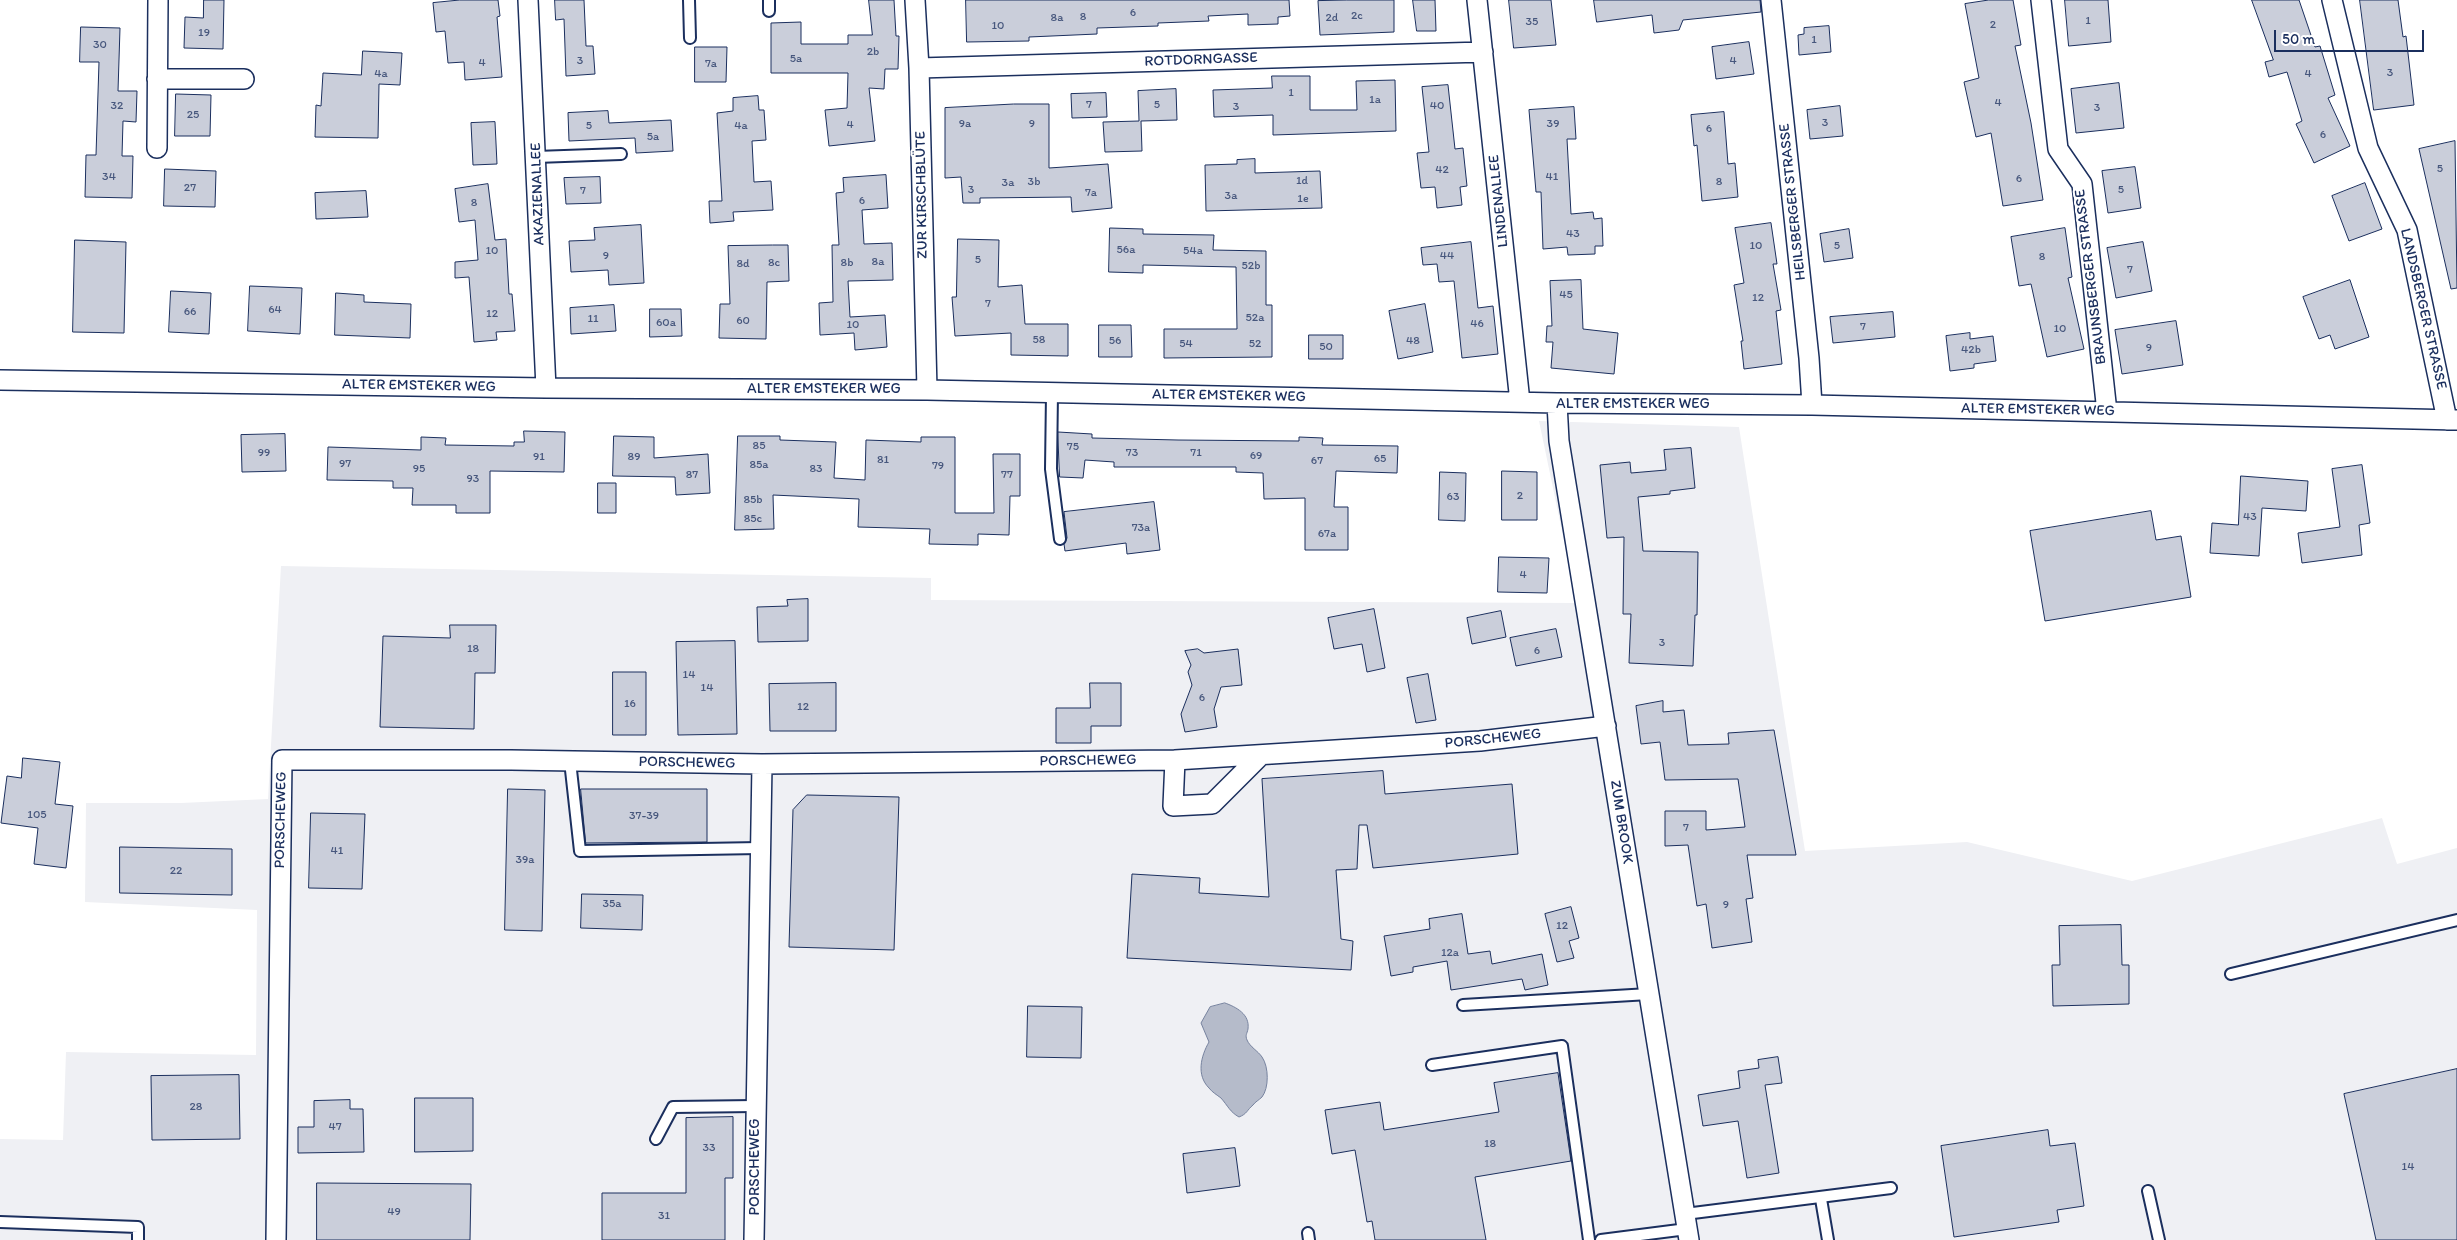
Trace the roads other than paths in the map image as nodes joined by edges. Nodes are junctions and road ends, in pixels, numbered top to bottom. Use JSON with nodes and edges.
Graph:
{"nodes":[{"id":1,"x":158,"y":0,"type":"edge"},
{"id":2,"x":528,"y":0,"type":"edge"},
{"id":3,"x":690,"y":0,"type":"edge"},
{"id":4,"x":915,"y":0,"type":"edge"},
{"id":5,"x":1477,"y":0,"type":"edge"},
{"id":6,"x":1771,"y":0,"type":"edge"},
{"id":7,"x":2040,"y":0,"type":"edge"},
{"id":8,"x":2332,"y":0,"type":"edge"},
{"id":9,"x":690,"y":38,"type":"dead end"},
{"id":10,"x":1483,"y":52,"type":"junction"},
{"id":11,"x":919,"y":68,"type":"junction"},
{"id":12,"x":157,"y":79,"type":"junction"},
{"id":13,"x":244,"y":79,"type":"dead end"},
{"id":14,"x":158,"y":148,"type":"dead end"},
{"id":15,"x":622,"y":154,"type":"dead end"},
{"id":16,"x":536,"y":158,"type":"junction"},
{"id":17,"x":0,"y":380,"type":"edge"},
{"id":18,"x":546,"y":388,"type":"junction"},
{"id":19,"x":927,"y":390,"type":"junction"},
{"id":20,"x":1052,"y":393,"type":"junction"},
{"id":21,"x":1520,"y":402,"type":"junction"},
{"id":22,"x":1557,"y":404,"type":"junction"},
{"id":23,"x":1812,"y":405,"type":"junction"},
{"id":24,"x":2107,"y":412,"type":"junction"},
{"id":25,"x":2452,"y":420,"type":"edge"},
{"id":26,"x":1060,"y":539,"type":"dead end"},
{"id":27,"x":1606,"y":726,"type":"junction"},
{"id":28,"x":1261,"y":755,"type":"junction"},
{"id":29,"x":1175,"y":760,"type":"junction"},
{"id":30,"x":570,"y":761,"type":"junction"},
{"id":31,"x":762,"y":764,"type":"junction"},
{"id":32,"x":760,"y":848,"type":"junction"},
{"id":33,"x":2457,"y":920,"type":"edge"},
{"id":34,"x":2231,"y":974,"type":"dead end"},
{"id":35,"x":1649,"y":994,"type":"junction"},
{"id":36,"x":1462,"y":1006,"type":"dead end"},
{"id":37,"x":1432,"y":1065,"type":"dead end"},
{"id":38,"x":755,"y":1106,"type":"junction"},
{"id":39,"x":656,"y":1139,"type":"dead end"},
{"id":40,"x":1891,"y":1188,"type":"dead end"},
{"id":41,"x":2148,"y":1191,"type":"dead end"},
{"id":42,"x":1820,"y":1199,"type":"junction"},
{"id":43,"x":0,"y":1222,"type":"edge"},
{"id":44,"x":1687,"y":1228,"type":"edge"},
{"id":45,"x":138,"y":1240,"type":"edge"},
{"id":46,"x":276,"y":1240,"type":"edge"},
{"id":47,"x":754,"y":1240,"type":"edge"},
{"id":48,"x":1589,"y":1240,"type":"edge"},
{"id":49,"x":1601,"y":1240,"type":"edge"},
{"id":50,"x":1828,"y":1240,"type":"edge"},
{"id":51,"x":2159,"y":1240,"type":"edge"}],
"edges":[{"from":1,"to":12,"type":"street"},
{"from":2,"to":16,"type":"street","name":"AKAZIENALLEE"},
{"from":3,"to":9,"type":"lane"},
{"from":4,"to":11,"type":"street","name":"ZUR KIRSCHBLÜTE"},
{"from":5,"to":10,"type":"street","name":"LINDENALLEE"},
{"from":6,"to":23,"type":"street","name":"HEILSBERGER STRASSE"},
{"from":7,"to":24,"type":"street","name":"BRAUNSBERGER STRASSE"},
{"from":8,"to":25,"type":"street","name":"LANDSBERGER STRASSE"},
{"from":10,"to":11,"type":"street","name":"ROTDORNGASSE"},
{"from":10,"to":21,"type":"street","name":"LINDENALLEE"},
{"from":11,"to":19,"type":"street","name":"ZUR KIRSCHBLÜTE"},
{"from":12,"to":13,"type":"street"},
{"from":12,"to":14,"type":"street"},
{"from":15,"to":16,"type":"lane"},
{"from":16,"to":18,"type":"street","name":"AKAZIENALLEE"},
{"from":17,"to":18,"type":"street","name":"ALTER EMSTEKER WEG"},
{"from":18,"to":19,"type":"street","name":"ALTER EMSTEKER WEG"},
{"from":19,"to":20,"type":"street","name":"ALTER EMSTEKER WEG"},
{"from":20,"to":21,"type":"street","name":"ALTER EMSTEKER WEG"},
{"from":20,"to":26,"type":"lane"},
{"from":21,"to":22,"type":"street","name":"ALTER EMSTEKER WEG"},
{"from":22,"to":23,"type":"street","name":"ALTER EMSTEKER WEG"},
{"from":22,"to":27,"type":"street","name":"ZUM BROOK"},
{"from":23,"to":24,"type":"street","name":"ALTER EMSTEKER WEG"},
{"from":24,"to":25,"type":"street","name":"ALTER EMSTEKER WEG"},
{"from":27,"to":28,"type":"street","name":"PORSCHEWEG"},
{"from":27,"to":35,"type":"street","name":"ZUM BROOK"},
{"from":28,"to":29,"type":"street","name":"PORSCHEWEG"},
{"from":28,"to":29,"type":"street"},
{"from":29,"to":31,"type":"street","name":"PORSCHEWEG"},
{"from":30,"to":31,"type":"street","name":"PORSCHEWEG"},
{"from":30,"to":32,"type":"lane"},
{"from":30,"to":46,"type":"street","name":"PORSCHEWEG"},
{"from":31,"to":32,"type":"street","name":"PORSCHEWEG"},
{"from":32,"to":38,"type":"street","name":"PORSCHEWEG"},
{"from":33,"to":34,"type":"lane"},
{"from":35,"to":36,"type":"lane"},
{"from":35,"to":44,"type":"street","name":"ZUM BROOK"},
{"from":37,"to":48,"type":"lane"},
{"from":38,"to":39,"type":"lane"},
{"from":38,"to":47,"type":"street","name":"PORSCHEWEG"},
{"from":40,"to":42,"type":"lane"},
{"from":41,"to":51,"type":"lane"},
{"from":42,"to":44,"type":"lane"},
{"from":42,"to":50,"type":"lane"},
{"from":43,"to":45,"type":"lane"},
{"from":44,"to":49,"type":"lane"}]}
